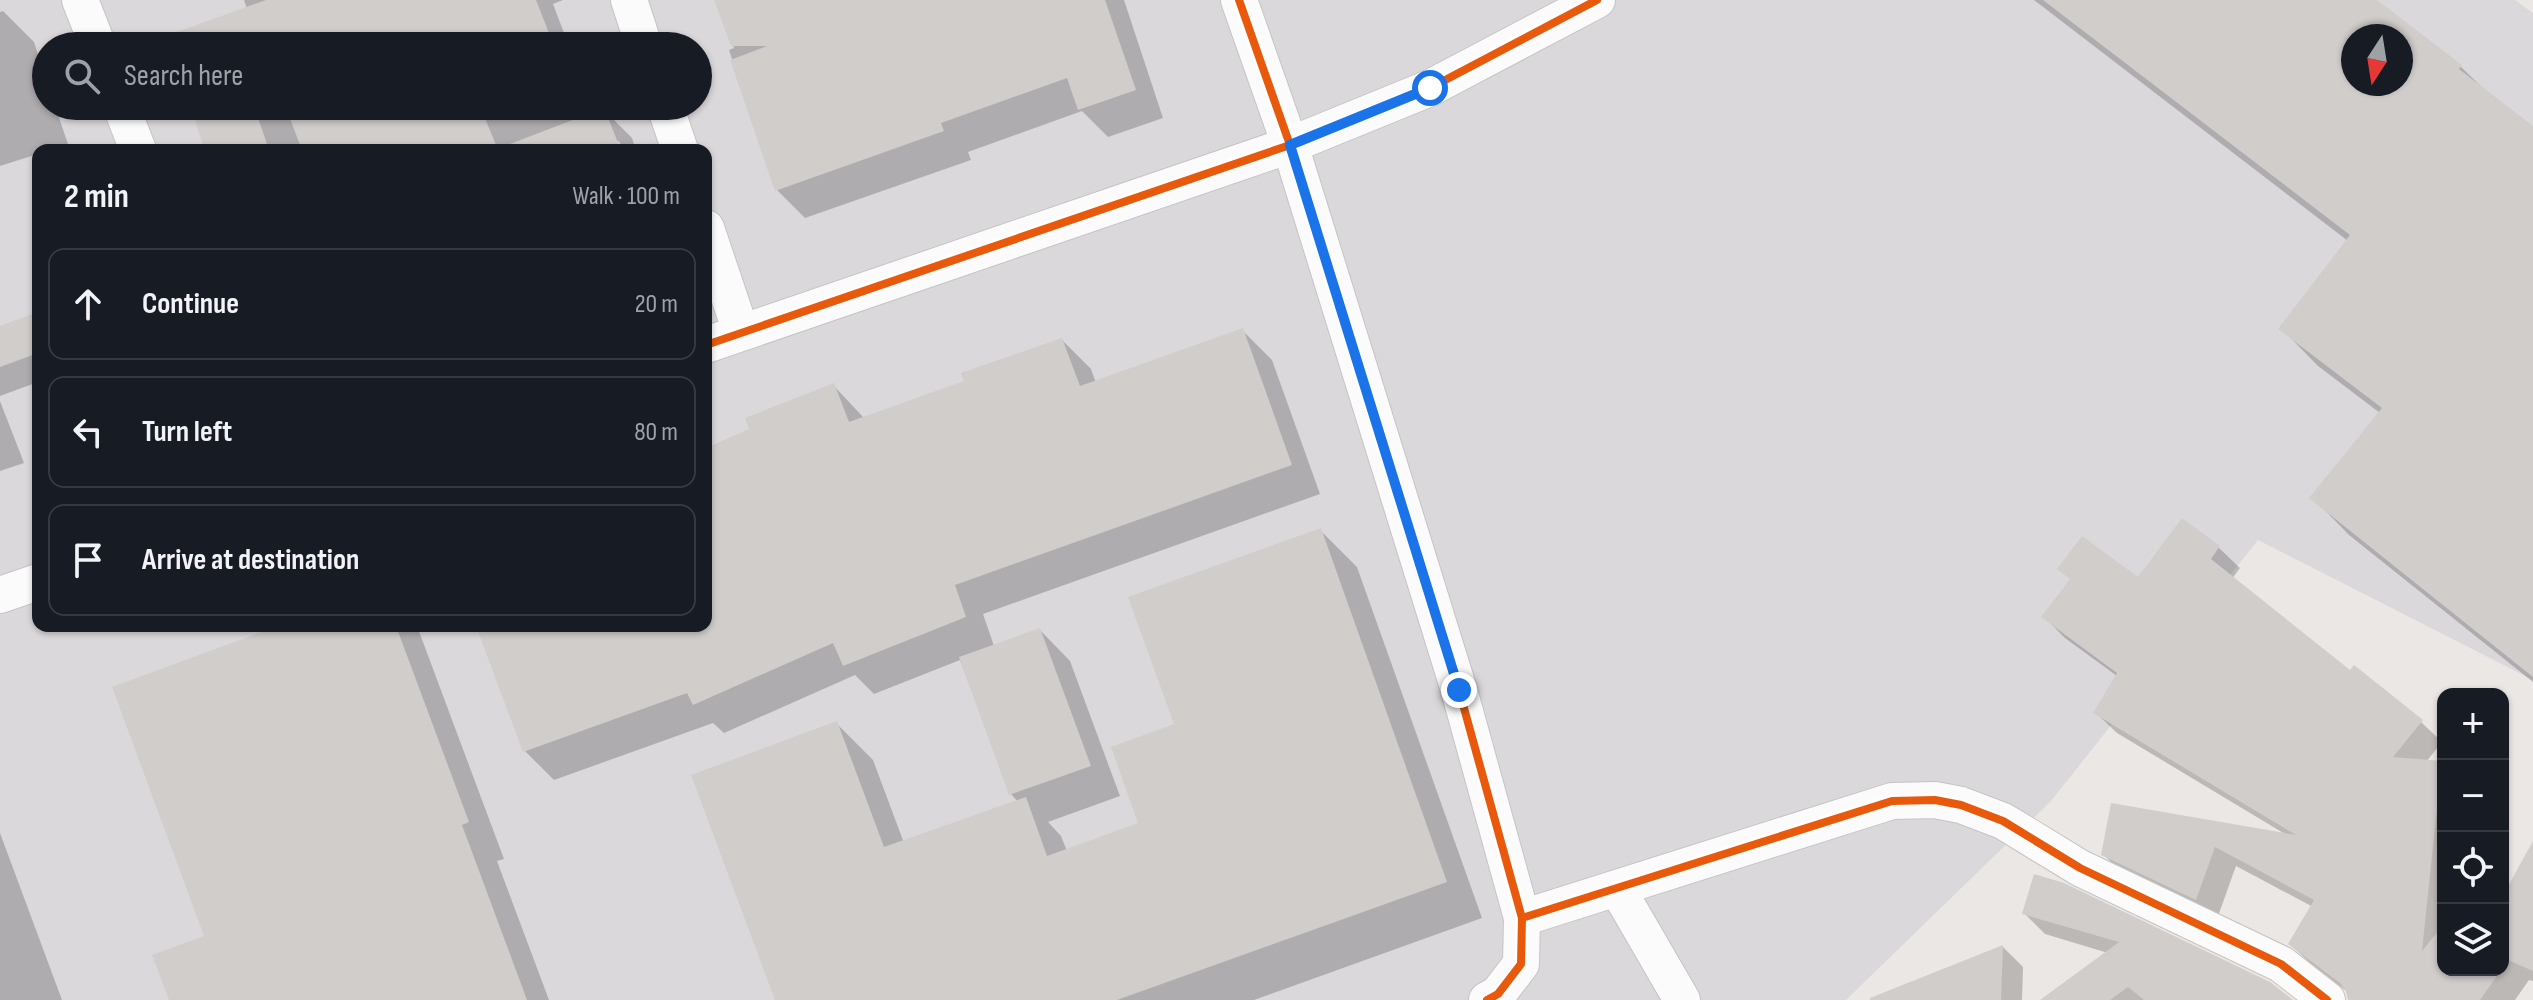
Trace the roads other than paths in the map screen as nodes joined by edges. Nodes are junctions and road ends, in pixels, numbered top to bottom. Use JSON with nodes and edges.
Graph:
{"nodes":[{"id":1,"x":80,"y":0,"type":"edge"},
{"id":2,"x":629,"y":0,"type":"edge"},
{"id":3,"x":1239,"y":0,"type":"edge"},
{"id":4,"x":1588,"y":2,"type":"edge"},
{"id":5,"x":93,"y":32,"type":"edge"},
{"id":6,"x":639,"y":32,"type":"edge"},
{"id":7,"x":126,"y":120,"type":"edge"},
{"id":8,"x":670,"y":120,"type":"edge"},
{"id":9,"x":136,"y":144,"type":"edge"},
{"id":10,"x":678,"y":144,"type":"edge"},
{"id":11,"x":1290,"y":145,"type":"junction"},
{"id":12,"x":712,"y":246,"type":"edge"},
{"id":13,"x":741,"y":332,"type":"junction"},
{"id":14,"x":712,"y":343,"type":"edge"},
{"id":15,"x":32,"y":584,"type":"edge"},
{"id":16,"x":0,"y":595,"type":"edge"},
{"id":17,"x":1617,"y":888,"type":"junction"},
{"id":18,"x":1522,"y":918,"type":"junction"},
{"id":19,"x":1487,"y":1000,"type":"edge"},
{"id":20,"x":1682,"y":1000,"type":"edge"},
{"id":21,"x":2327,"y":1000,"type":"edge"}],
"edges":[{"from":1,"to":5,"type":"street"},
{"from":2,"to":6,"type":"street"},
{"from":3,"to":11,"type":"street"},
{"from":4,"to":11,"type":"street"},
{"from":7,"to":9,"type":"street"},
{"from":8,"to":10,"type":"street"},
{"from":11,"to":13,"type":"street"},
{"from":11,"to":18,"type":"street"},
{"from":12,"to":13,"type":"street"},
{"from":13,"to":14,"type":"street"},
{"from":15,"to":16,"type":"street"},
{"from":17,"to":18,"type":"street"},
{"from":17,"to":20,"type":"street"},
{"from":17,"to":21,"type":"street"},
{"from":18,"to":19,"type":"street"}]}
